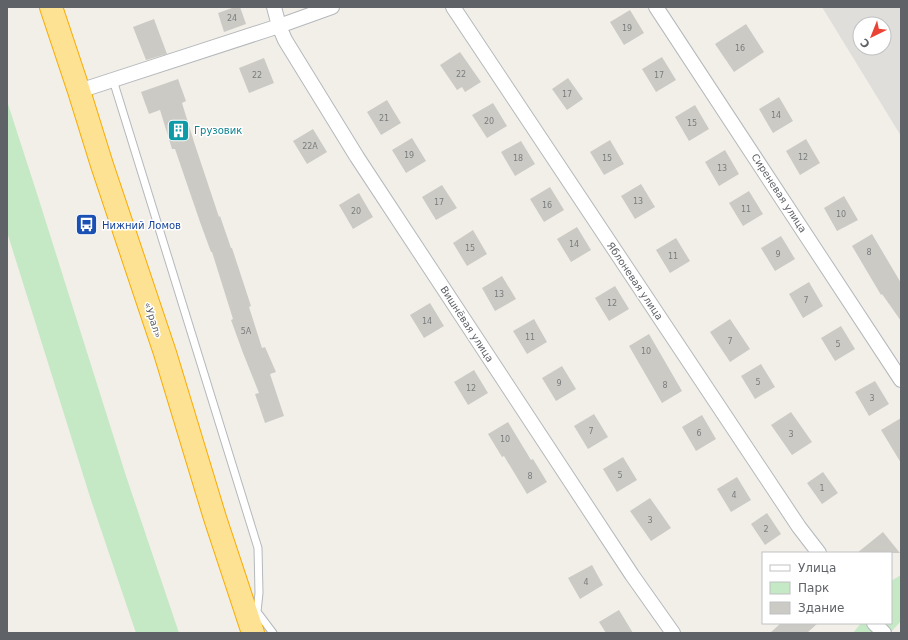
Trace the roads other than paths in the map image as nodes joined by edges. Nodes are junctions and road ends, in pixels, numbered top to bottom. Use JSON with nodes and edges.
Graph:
{"nodes":[{"id":1,"x":52,"y":7,"type":"edge"},
{"id":2,"x":274,"y":7,"type":"edge"},
{"id":3,"x":332,"y":7,"type":"edge"},
{"id":4,"x":453,"y":7,"type":"edge"},
{"id":5,"x":656,"y":7,"type":"edge"},
{"id":6,"x":280,"y":26,"type":"junction"},
{"id":7,"x":113,"y":80,"type":"junction"},
{"id":8,"x":79,"y":91,"type":"junction"},
{"id":9,"x":901,"y":380,"type":"edge"},
{"id":10,"x":819,"y":552,"type":"edge"},
{"id":11,"x":255,"y":623,"type":"edge"},
{"id":12,"x":875,"y":624,"type":"edge"},
{"id":13,"x":273,"y":633,"type":"edge"},
{"id":14,"x":673,"y":633,"type":"edge"},
{"id":15,"x":884,"y":633,"type":"edge"}],
"edges":[{"from":1,"to":8,"type":"highway","name":"«Урал»"},
{"from":2,"to":6,"type":"street","name":"Вишнёвая улица"},
{"from":3,"to":6,"type":"street"},
{"from":4,"to":10,"type":"street","name":"Яблоневая улица"},
{"from":5,"to":9,"type":"street","name":"Сиреневая улица"},
{"from":6,"to":7,"type":"street"},
{"from":6,"to":14,"type":"street","name":"Вишнёвая улица"},
{"from":7,"to":8,"type":"street"},
{"from":7,"to":11,"type":"lane"},
{"from":8,"to":11,"type":"highway","name":"«Урал»"},
{"from":11,"to":13,"type":"lane"},
{"from":12,"to":15,"type":"street"}]}
